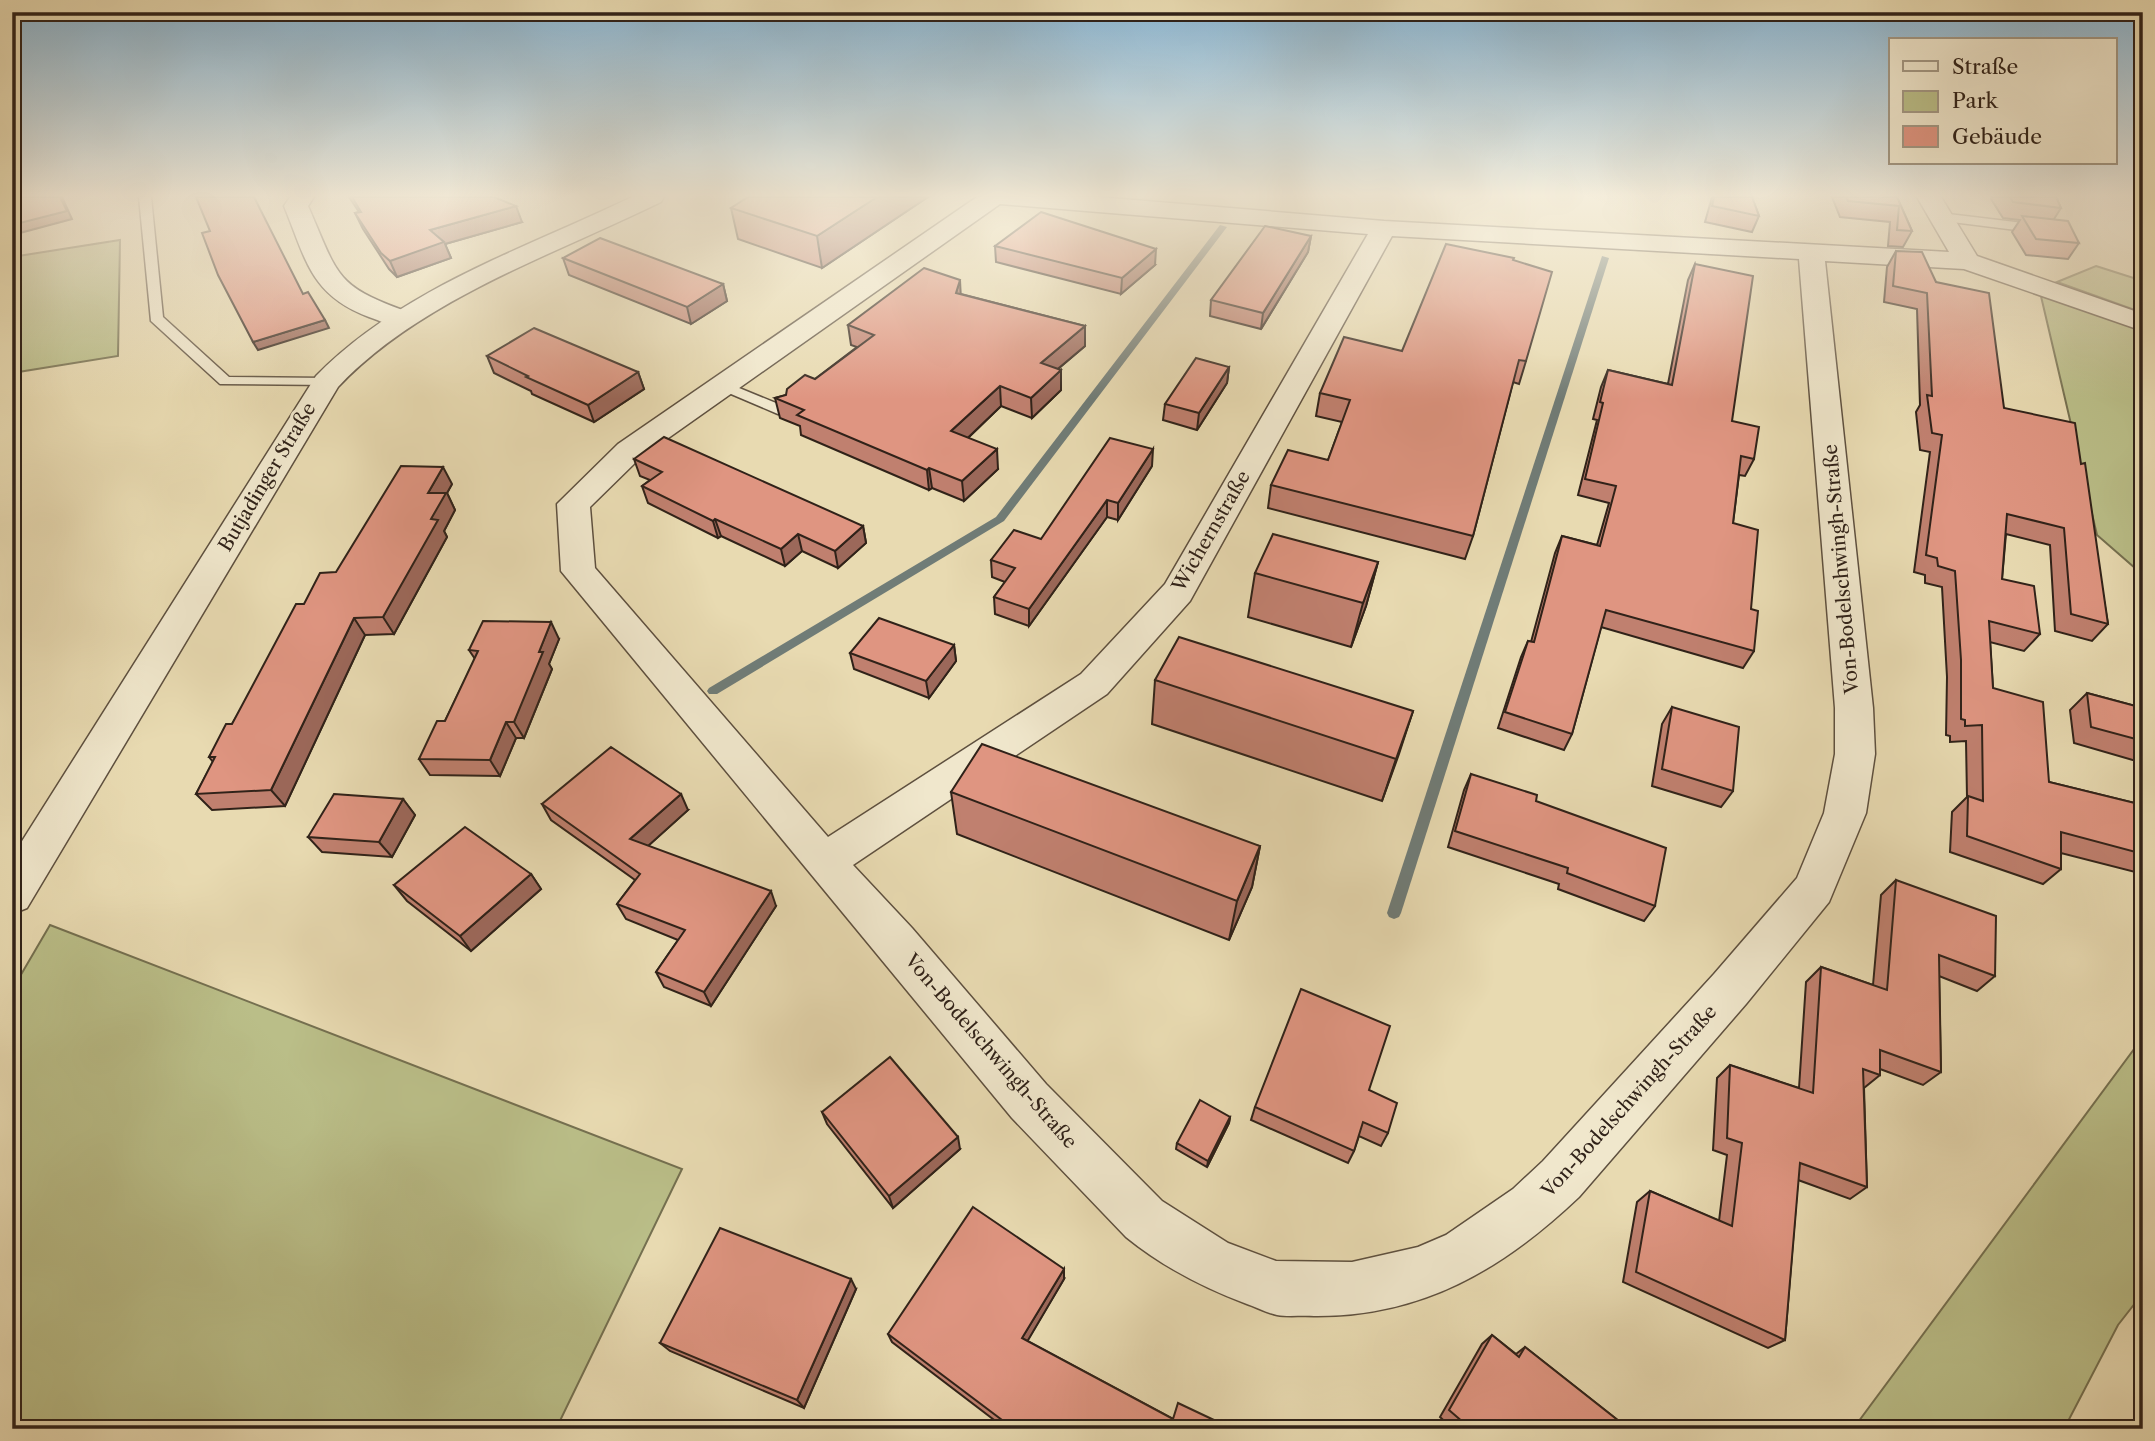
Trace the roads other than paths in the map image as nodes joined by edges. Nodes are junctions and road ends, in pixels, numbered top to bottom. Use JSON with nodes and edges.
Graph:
{"nodes":[{"id":1,"x":151,"y":264,"type":"edge"},
{"id":2,"x":323,"y":264,"type":"edge"},
{"id":3,"x":509,"y":264,"type":"edge"},
{"id":4,"x":897,"y":264,"type":"edge"},
{"id":5,"x":1363,"y":264,"type":"edge"},
{"id":6,"x":1812,"y":264,"type":"edge"},
{"id":7,"x":1976,"y":264,"type":"edge"},
{"id":8,"x":401,"y":319,"type":"junction"},
{"id":9,"x":2143,"y":323,"type":"edge"},
{"id":10,"x":326,"y":382,"type":"junction"},
{"id":11,"x":722,"y":385,"type":"junction"},
{"id":12,"x":783,"y":411,"type":"edge"},
{"id":13,"x":824,"y":862,"type":"junction"},
{"id":14,"x":12,"y":895,"type":"edge"}],
"edges":[{"from":1,"to":10,"type":"lane"},
{"from":2,"to":8,"type":"street"},
{"from":3,"to":8,"type":"street","name":"Butjadinger Straße"},
{"from":4,"to":11,"type":"street","name":"Von-Bodelschwingh-Straße"},
{"from":5,"to":13,"type":"street","name":"Wichernstraße"},
{"from":6,"to":13,"type":"street","name":"Von-Bodelschwingh-Straße"},
{"from":7,"to":9,"type":"street"},
{"from":8,"to":10,"type":"street","name":"Butjadinger Straße"},
{"from":10,"to":14,"type":"street","name":"Butjadinger Straße"},
{"from":11,"to":12,"type":"lane"},
{"from":11,"to":13,"type":"street","name":"Von-Bodelschwingh-Straße"}]}
